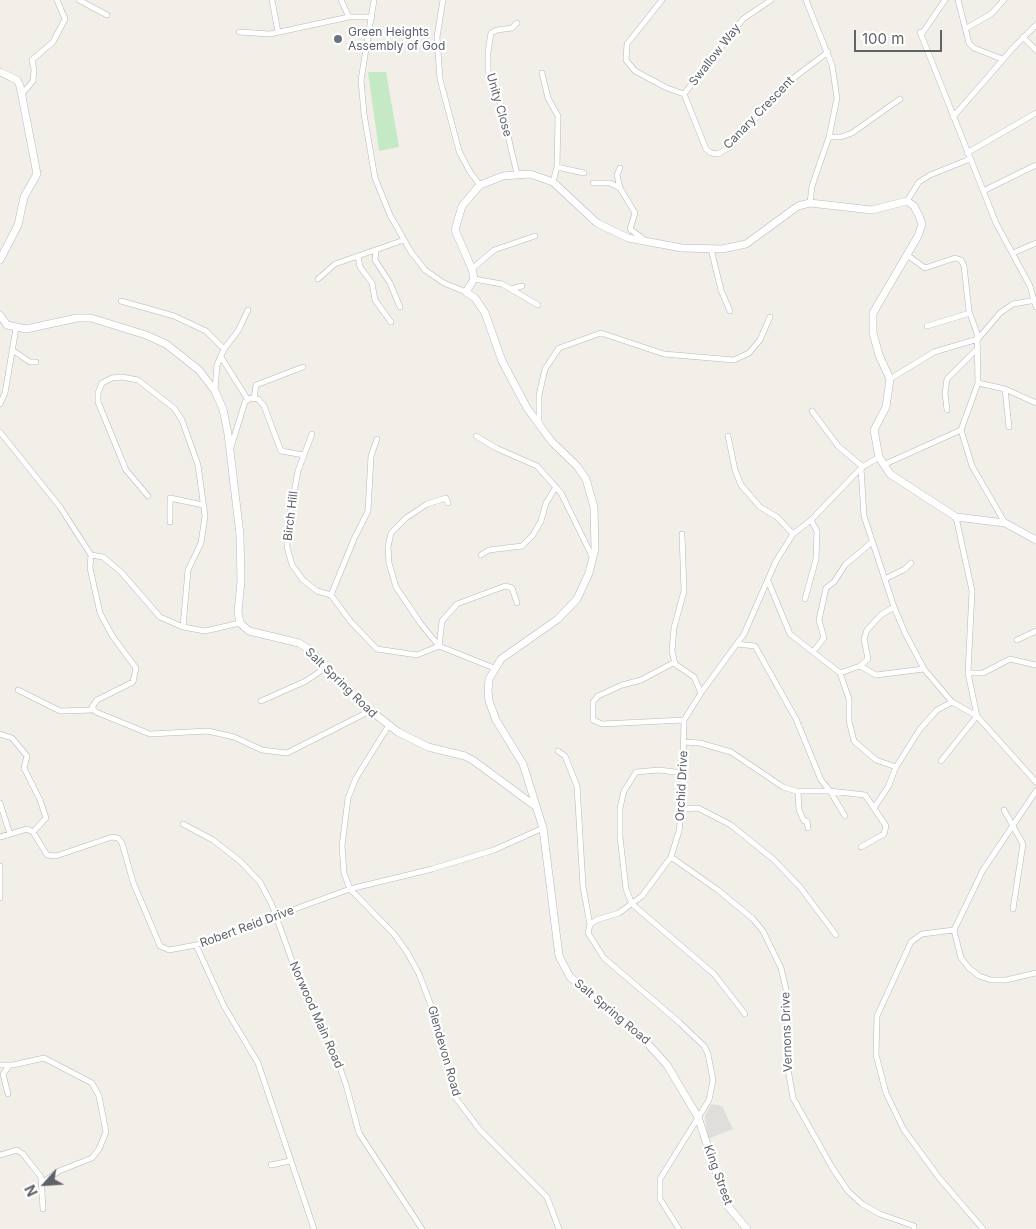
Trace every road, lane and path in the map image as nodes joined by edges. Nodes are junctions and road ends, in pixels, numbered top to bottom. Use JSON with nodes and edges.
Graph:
{"nodes":[{"id":1,"x":58,"y":0,"type":"edge"},
{"id":2,"x":79,"y":0,"type":"edge"},
{"id":3,"x":272,"y":0,"type":"edge"},
{"id":4,"x":341,"y":0,"type":"edge"},
{"id":5,"x":374,"y":0,"type":"edge"},
{"id":6,"x":444,"y":0,"type":"edge"},
{"id":7,"x":662,"y":0,"type":"edge"},
{"id":8,"x":771,"y":0,"type":"edge"},
{"id":9,"x":806,"y":0,"type":"edge"},
{"id":10,"x":946,"y":0,"type":"edge"},
{"id":11,"x":958,"y":0,"type":"edge"},
{"id":12,"x":1004,"y":0,"type":"edge"},
{"id":13,"x":108,"y":15,"type":"dead end"},
{"id":14,"x":349,"y":17,"type":"junction"},
{"id":15,"x":372,"y":17,"type":"junction"},
{"id":16,"x":517,"y":23,"type":"dead end"},
{"id":17,"x":1036,"y":25,"type":"edge"},
{"id":18,"x":965,"y":30,"type":"junction"},
{"id":19,"x":239,"y":32,"type":"dead end"},
{"id":20,"x":278,"y":32,"type":"junction"},
{"id":21,"x":1024,"y":37,"type":"junction"},
{"id":22,"x":1036,"y":47,"type":"edge"},
{"id":23,"x":828,"y":52,"type":"junction"},
{"id":24,"x":1002,"y":59,"type":"junction"},
{"id":25,"x":0,"y":72,"type":"edge"},
{"id":26,"x":542,"y":73,"type":"dead end"},
{"id":27,"x":22,"y":94,"type":"junction"},
{"id":28,"x":684,"y":94,"type":"junction"},
{"id":29,"x":900,"y":99,"type":"dead end"},
{"id":30,"x":1036,"y":113,"type":"edge"},
{"id":31,"x":953,"y":117,"type":"junction"},
{"id":32,"x":829,"y":137,"type":"junction"},
{"id":33,"x":968,"y":156,"type":"junction"},
{"id":34,"x":1036,"y":165,"type":"edge"},
{"id":35,"x":557,"y":167,"type":"junction"},
{"id":36,"x":620,"y":168,"type":"dead end"},
{"id":37,"x":584,"y":173,"type":"dead end"},
{"id":38,"x":517,"y":174,"type":"junction"},
{"id":39,"x":553,"y":182,"type":"junction"},
{"id":40,"x":593,"y":183,"type":"dead end"},
{"id":41,"x":480,"y":184,"type":"junction"},
{"id":42,"x":620,"y":188,"type":"junction"},
{"id":43,"x":983,"y":191,"type":"junction"},
{"id":44,"x":907,"y":201,"type":"junction"},
{"id":45,"x":810,"y":202,"type":"junction"},
{"id":46,"x":534,"y":236,"type":"dead end"},
{"id":47,"x":404,"y":240,"type":"junction"},
{"id":48,"x":1036,"y":243,"type":"edge"},
{"id":49,"x":650,"y":244,"type":"junction"},
{"id":50,"x":711,"y":249,"type":"junction"},
{"id":51,"x":376,"y":250,"type":"junction"},
{"id":52,"x":1013,"y":253,"type":"junction"},
{"id":53,"x":907,"y":255,"type":"junction"},
{"id":54,"x":358,"y":256,"type":"junction"},
{"id":55,"x":0,"y":260,"type":"edge"},
{"id":56,"x":472,"y":269,"type":"junction"},
{"id":57,"x":318,"y":279,"type":"dead end"},
{"id":58,"x":474,"y":279,"type":"junction"},
{"id":59,"x":522,"y":286,"type":"dead end"},
{"id":60,"x":510,"y":289,"type":"junction"},
{"id":61,"x":466,"y":292,"type":"junction"},
{"id":62,"x":122,"y":301,"type":"dead end"},
{"id":63,"x":1036,"y":302,"type":"edge"},
{"id":64,"x":538,"y":305,"type":"dead end"},
{"id":65,"x":400,"y":307,"type":"dead end"},
{"id":66,"x":248,"y":310,"type":"dead end"},
{"id":67,"x":730,"y":311,"type":"dead end"},
{"id":68,"x":970,"y":313,"type":"junction"},
{"id":69,"x":0,"y":316,"type":"edge"},
{"id":70,"x":770,"y":317,"type":"dead end"},
{"id":71,"x":391,"y":322,"type":"dead end"},
{"id":72,"x":927,"y":326,"type":"dead end"},
{"id":73,"x":16,"y":328,"type":"junction"},
{"id":74,"x":978,"y":339,"type":"junction"},
{"id":75,"x":978,"y":348,"type":"junction"},
{"id":76,"x":224,"y":349,"type":"junction"},
{"id":77,"x":12,"y":350,"type":"junction"},
{"id":78,"x":221,"y":357,"type":"junction"},
{"id":79,"x":36,"y":362,"type":"dead end"},
{"id":80,"x":303,"y":367,"type":"dead end"},
{"id":81,"x":890,"y":379,"type":"junction"},
{"id":82,"x":978,"y":383,"type":"junction"},
{"id":83,"x":1005,"y":389,"type":"junction"},
{"id":84,"x":215,"y":391,"type":"junction"},
{"id":85,"x":251,"y":399,"type":"junction"},
{"id":86,"x":1036,"y":403,"type":"edge"},
{"id":87,"x":0,"y":404,"type":"edge"},
{"id":88,"x":948,"y":410,"type":"dead end"},
{"id":89,"x":812,"y":411,"type":"dead end"},
{"id":90,"x":539,"y":423,"type":"junction"},
{"id":91,"x":1009,"y":427,"type":"dead end"},
{"id":92,"x":961,"y":430,"type":"junction"},
{"id":93,"x":0,"y":432,"type":"edge"},
{"id":94,"x":312,"y":434,"type":"dead end"},
{"id":95,"x":476,"y":436,"type":"dead end"},
{"id":96,"x":728,"y":436,"type":"dead end"},
{"id":97,"x":377,"y":439,"type":"dead end"},
{"id":98,"x":230,"y":448,"type":"junction"},
{"id":99,"x":304,"y":455,"type":"junction"},
{"id":100,"x":879,"y":457,"type":"junction"},
{"id":101,"x":883,"y":465,"type":"junction"},
{"id":102,"x":862,"y":467,"type":"junction"},
{"id":103,"x":556,"y":487,"type":"junction"},
{"id":104,"x":148,"y":496,"type":"dead end"},
{"id":105,"x":448,"y":503,"type":"dead end"},
{"id":106,"x":203,"y":505,"type":"junction"},
{"id":107,"x":956,"y":518,"type":"junction"},
{"id":108,"x":811,"y":520,"type":"junction"},
{"id":109,"x":170,"y":522,"type":"dead end"},
{"id":110,"x":1005,"y":522,"type":"junction"},
{"id":111,"x":682,"y":534,"type":"dead end"},
{"id":112,"x":793,"y":534,"type":"junction"},
{"id":113,"x":1035,"y":539,"type":"edge"},
{"id":114,"x":872,"y":542,"type":"junction"},
{"id":115,"x":482,"y":554,"type":"dead end"},
{"id":116,"x":91,"y":555,"type":"junction"},
{"id":117,"x":593,"y":558,"type":"junction"},
{"id":118,"x":911,"y":563,"type":"dead end"},
{"id":119,"x":886,"y":579,"type":"junction"},
{"id":120,"x":768,"y":581,"type":"junction"},
{"id":121,"x":332,"y":595,"type":"junction"},
{"id":122,"x":805,"y":599,"type":"dead end"},
{"id":123,"x":517,"y":603,"type":"dead end"},
{"id":124,"x":894,"y":607,"type":"junction"},
{"id":125,"x":240,"y":623,"type":"junction"},
{"id":126,"x":183,"y":627,"type":"junction"},
{"id":127,"x":1036,"y":631,"type":"edge"},
{"id":128,"x":1017,"y":640,"type":"dead end"},
{"id":129,"x":737,"y":644,"type":"junction"},
{"id":130,"x":439,"y":646,"type":"junction"},
{"id":131,"x":813,"y":652,"type":"junction"},
{"id":132,"x":674,"y":662,"type":"junction"},
{"id":133,"x":1036,"y":665,"type":"edge"},
{"id":134,"x":860,"y":666,"type":"junction"},
{"id":135,"x":325,"y":668,"type":"junction"},
{"id":136,"x":494,"y":668,"type":"junction"},
{"id":137,"x":924,"y":669,"type":"junction"},
{"id":138,"x":840,"y":673,"type":"junction"},
{"id":139,"x":968,"y":673,"type":"junction"},
{"id":140,"x":18,"y":690,"type":"dead end"},
{"id":141,"x":701,"y":693,"type":"junction"},
{"id":142,"x":260,"y":701,"type":"dead end"},
{"id":143,"x":952,"y":702,"type":"junction"},
{"id":144,"x":93,"y":710,"type":"junction"},
{"id":145,"x":370,"y":711,"type":"junction"},
{"id":146,"x":977,"y":716,"type":"junction"},
{"id":147,"x":684,"y":720,"type":"junction"},
{"id":148,"x":389,"y":725,"type":"junction"},
{"id":149,"x":0,"y":734,"type":"edge"},
{"id":150,"x":684,"y":742,"type":"junction"},
{"id":151,"x":558,"y":751,"type":"dead end"},
{"id":152,"x":941,"y":760,"type":"dead end"},
{"id":153,"x":896,"y":767,"type":"junction"},
{"id":154,"x":683,"y":773,"type":"junction"},
{"id":155,"x":1036,"y":782,"type":"edge"},
{"id":156,"x":830,"y":791,"type":"junction"},
{"id":157,"x":1036,"y":791,"type":"edge"},
{"id":158,"x":798,"y":792,"type":"junction"},
{"id":159,"x":0,"y":802,"type":"edge"},
{"id":160,"x":536,"y":806,"type":"junction"},
{"id":161,"x":874,"y":808,"type":"junction"},
{"id":162,"x":682,"y":809,"type":"junction"},
{"id":163,"x":1004,"y":810,"type":"dead end"},
{"id":164,"x":845,"y":816,"type":"dead end"},
{"id":165,"x":183,"y":824,"type":"dead end"},
{"id":166,"x":1012,"y":824,"type":"junction"},
{"id":167,"x":544,"y":828,"type":"junction"},
{"id":168,"x":808,"y":828,"type":"dead end"},
{"id":169,"x":32,"y":832,"type":"junction"},
{"id":170,"x":10,"y":834,"type":"junction"},
{"id":171,"x":0,"y":837,"type":"edge"},
{"id":172,"x":862,"y":847,"type":"dead end"},
{"id":173,"x":671,"y":857,"type":"junction"},
{"id":174,"x":0,"y":866,"type":"edge"},
{"id":175,"x":350,"y":889,"type":"junction"},
{"id":176,"x":0,"y":898,"type":"edge"},
{"id":177,"x":632,"y":904,"type":"junction"},
{"id":178,"x":1012,"y":909,"type":"dead end"},
{"id":179,"x":275,"y":916,"type":"junction"},
{"id":180,"x":590,"y":925,"type":"junction"},
{"id":181,"x":954,"y":930,"type":"junction"},
{"id":182,"x":836,"y":935,"type":"dead end"},
{"id":183,"x":196,"y":946,"type":"junction"},
{"id":184,"x":1036,"y":973,"type":"edge"},
{"id":185,"x":745,"y":1014,"type":"dead end"},
{"id":186,"x":0,"y":1065,"type":"edge"},
{"id":187,"x":9,"y":1066,"type":"junction"},
{"id":188,"x":8,"y":1094,"type":"dead end"},
{"id":189,"x":698,"y":1117,"type":"junction"},
{"id":190,"x":0,"y":1156,"type":"edge"},
{"id":191,"x":290,"y":1161,"type":"junction"},
{"id":192,"x":271,"y":1166,"type":"dead end"},
{"id":193,"x":42,"y":1182,"type":"junction"},
{"id":194,"x":43,"y":1209,"type":"dead end"},
{"id":195,"x":914,"y":1228,"type":"edge"},
{"id":196,"x":314,"y":1229,"type":"edge"},
{"id":197,"x":422,"y":1229,"type":"edge"},
{"id":198,"x":559,"y":1229,"type":"edge"},
{"id":199,"x":678,"y":1229,"type":"edge"},
{"id":200,"x":747,"y":1229,"type":"edge"},
{"id":201,"x":921,"y":1229,"type":"edge"},
{"id":202,"x":983,"y":1229,"type":"edge"}],
"edges":[{"from":1,"to":27,"type":"street"},
{"from":2,"to":13,"type":"street"},
{"from":3,"to":20,"type":"street"},
{"from":4,"to":14,"type":"street"},
{"from":5,"to":15,"type":"street"},
{"from":6,"to":41,"type":"street"},
{"from":7,"to":28,"type":"street"},
{"from":8,"to":28,"type":"street","name":"Swallow Way"},
{"from":9,"to":23,"type":"street"},
{"from":10,"to":31,"type":"street"},
{"from":11,"to":18,"type":"street"},
{"from":12,"to":18,"type":"street"},
{"from":14,"to":15,"type":"street"},
{"from":14,"to":20,"type":"street"},
{"from":15,"to":47,"type":"street"},
{"from":16,"to":38,"type":"street","name":"Unity Close"},
{"from":17,"to":21,"type":"street"},
{"from":18,"to":24,"type":"street"},
{"from":19,"to":20,"type":"street"},
{"from":21,"to":22,"type":"street"},
{"from":21,"to":24,"type":"street"},
{"from":23,"to":28,"type":"street","name":"Canary Crescent"},
{"from":23,"to":32,"type":"street"},
{"from":24,"to":31,"type":"street"},
{"from":25,"to":27,"type":"street"},
{"from":26,"to":35,"type":"street"},
{"from":27,"to":55,"type":"street"},
{"from":29,"to":32,"type":"street"},
{"from":30,"to":33,"type":"street"},
{"from":31,"to":33,"type":"street"},
{"from":32,"to":45,"type":"street"},
{"from":33,"to":43,"type":"street"},
{"from":33,"to":44,"type":"street"},
{"from":34,"to":43,"type":"street"},
{"from":35,"to":37,"type":"street"},
{"from":35,"to":39,"type":"street"},
{"from":36,"to":42,"type":"street"},
{"from":38,"to":39,"type":"street"},
{"from":38,"to":41,"type":"street"},
{"from":39,"to":49,"type":"street"},
{"from":40,"to":42,"type":"street"},
{"from":41,"to":56,"type":"street"},
{"from":42,"to":49,"type":"street"},
{"from":43,"to":52,"type":"street"},
{"from":44,"to":45,"type":"street"},
{"from":44,"to":53,"type":"street"},
{"from":45,"to":50,"type":"street"},
{"from":46,"to":56,"type":"street"},
{"from":47,"to":51,"type":"street"},
{"from":47,"to":61,"type":"street"},
{"from":48,"to":52,"type":"street"},
{"from":49,"to":50,"type":"street"},
{"from":50,"to":67,"type":"street"},
{"from":51,"to":54,"type":"street"},
{"from":51,"to":65,"type":"street"},
{"from":52,"to":63,"type":"street"},
{"from":53,"to":68,"type":"street"},
{"from":53,"to":81,"type":"street"},
{"from":54,"to":57,"type":"street"},
{"from":54,"to":71,"type":"street"},
{"from":56,"to":58,"type":"street"},
{"from":58,"to":60,"type":"street"},
{"from":58,"to":61,"type":"street"},
{"from":59,"to":60,"type":"street"},
{"from":60,"to":64,"type":"street"},
{"from":61,"to":90,"type":"street"},
{"from":62,"to":76,"type":"street"},
{"from":63,"to":74,"type":"street"},
{"from":66,"to":76,"type":"street"},
{"from":68,"to":72,"type":"street"},
{"from":68,"to":74,"type":"street"},
{"from":69,"to":73,"type":"street"},
{"from":70,"to":90,"type":"street"},
{"from":73,"to":77,"type":"street"},
{"from":73,"to":84,"type":"street"},
{"from":74,"to":75,"type":"street"},
{"from":74,"to":81,"type":"street"},
{"from":75,"to":82,"type":"street"},
{"from":75,"to":88,"type":"street"},
{"from":76,"to":78,"type":"street"},
{"from":77,"to":79,"type":"street"},
{"from":77,"to":87,"type":"street"},
{"from":78,"to":84,"type":"street"},
{"from":78,"to":85,"type":"street"},
{"from":80,"to":85,"type":"street"},
{"from":81,"to":100,"type":"street"},
{"from":82,"to":83,"type":"street"},
{"from":82,"to":92,"type":"street"},
{"from":83,"to":86,"type":"street"},
{"from":83,"to":91,"type":"street"},
{"from":84,"to":98,"type":"street"},
{"from":85,"to":98,"type":"street"},
{"from":85,"to":99,"type":"street"},
{"from":89,"to":102,"type":"street"},
{"from":90,"to":117,"type":"street"},
{"from":92,"to":101,"type":"street"},
{"from":92,"to":110,"type":"street"},
{"from":93,"to":116,"type":"street"},
{"from":94,"to":99,"type":"street","name":"Birch Hill"},
{"from":95,"to":103,"type":"street"},
{"from":96,"to":112,"type":"street"},
{"from":97,"to":121,"type":"street"},
{"from":98,"to":125,"type":"street"},
{"from":99,"to":121,"type":"street","name":"Birch Hill"},
{"from":100,"to":101,"type":"street"},
{"from":100,"to":102,"type":"street"},
{"from":101,"to":107,"type":"street"},
{"from":102,"to":108,"type":"street"},
{"from":102,"to":114,"type":"street"},
{"from":103,"to":115,"type":"street"},
{"from":103,"to":117,"type":"street"},
{"from":104,"to":106,"type":"street"},
{"from":105,"to":130,"type":"street"},
{"from":106,"to":109,"type":"street"},
{"from":106,"to":126,"type":"street"},
{"from":107,"to":110,"type":"street"},
{"from":107,"to":139,"type":"street"},
{"from":108,"to":112,"type":"street"},
{"from":108,"to":122,"type":"street"},
{"from":110,"to":113,"type":"street"},
{"from":111,"to":132,"type":"street"},
{"from":112,"to":120,"type":"street"},
{"from":114,"to":119,"type":"street"},
{"from":114,"to":131,"type":"street"},
{"from":116,"to":126,"type":"street"},
{"from":116,"to":144,"type":"street"},
{"from":117,"to":136,"type":"street"},
{"from":118,"to":119,"type":"street"},
{"from":119,"to":124,"type":"street"},
{"from":120,"to":129,"type":"street"},
{"from":120,"to":131,"type":"street"},
{"from":121,"to":130,"type":"street"},
{"from":123,"to":130,"type":"street"},
{"from":124,"to":134,"type":"street"},
{"from":124,"to":137,"type":"street"},
{"from":125,"to":126,"type":"street"},
{"from":125,"to":135,"type":"street","name":"Salt Spring Road"},
{"from":127,"to":128,"type":"street"},
{"from":129,"to":141,"type":"street"},
{"from":129,"to":156,"type":"street"},
{"from":130,"to":136,"type":"street"},
{"from":131,"to":138,"type":"street"},
{"from":132,"to":141,"type":"street"},
{"from":132,"to":147,"type":"street"},
{"from":133,"to":139,"type":"street"},
{"from":134,"to":137,"type":"street"},
{"from":134,"to":138,"type":"street"},
{"from":135,"to":142,"type":"street"},
{"from":135,"to":145,"type":"street","name":"Salt Spring Road"},
{"from":136,"to":160,"type":"street"},
{"from":137,"to":143,"type":"street"},
{"from":138,"to":153,"type":"street"},
{"from":139,"to":146,"type":"street"},
{"from":140,"to":144,"type":"street"},
{"from":141,"to":147,"type":"street"},
{"from":143,"to":146,"type":"street"},
{"from":143,"to":153,"type":"street"},
{"from":144,"to":145,"type":"street"},
{"from":145,"to":148,"type":"street","name":"Salt Spring Road"},
{"from":146,"to":152,"type":"street"},
{"from":146,"to":155,"type":"street"},
{"from":147,"to":150,"type":"street","name":"Orchid Drive"},
{"from":148,"to":160,"type":"street","name":"Salt Spring Road"},
{"from":148,"to":175,"type":"street","name":"Glendevon Road"},
{"from":149,"to":169,"type":"street"},
{"from":150,"to":154,"type":"street","name":"Orchid Drive"},
{"from":150,"to":158,"type":"street"},
{"from":151,"to":180,"type":"street"},
{"from":153,"to":161,"type":"street"},
{"from":154,"to":162,"type":"street","name":"Orchid Drive"},
{"from":154,"to":177,"type":"street"},
{"from":156,"to":158,"type":"street"},
{"from":156,"to":161,"type":"street"},
{"from":156,"to":164,"type":"street"},
{"from":157,"to":166,"type":"street"},
{"from":158,"to":168,"type":"street"},
{"from":159,"to":170,"type":"street"},
{"from":160,"to":167,"type":"street","name":"Salt Spring Road"},
{"from":161,"to":172,"type":"street"},
{"from":162,"to":173,"type":"street","name":"Orchid Drive"},
{"from":162,"to":182,"type":"street"},
{"from":163,"to":166,"type":"street"},
{"from":165,"to":179,"type":"street","name":"Norwood Main Road"},
{"from":166,"to":178,"type":"street"},
{"from":166,"to":181,"type":"street"},
{"from":167,"to":175,"type":"street","name":"Robert Reid Drive"},
{"from":167,"to":189,"type":"street","name":"Salt Spring Road"},
{"from":169,"to":170,"type":"street"},
{"from":169,"to":183,"type":"street","name":"Robert Reid Drive"},
{"from":170,"to":171,"type":"street"},
{"from":173,"to":177,"type":"street","name":"Orchid Drive"},
{"from":173,"to":195,"type":"street","name":"Vernons Drive"},
{"from":174,"to":176,"type":"street"},
{"from":175,"to":179,"type":"street","name":"Robert Reid Drive"},
{"from":175,"to":198,"type":"street","name":"Glendevon Road"},
{"from":177,"to":180,"type":"street","name":"Orchid Drive"},
{"from":177,"to":185,"type":"street"},
{"from":179,"to":183,"type":"street","name":"Robert Reid Drive"},
{"from":179,"to":197,"type":"street","name":"Norwood Main Road"},
{"from":180,"to":189,"type":"street"},
{"from":181,"to":184,"type":"street"},
{"from":181,"to":202,"type":"street"},
{"from":183,"to":191,"type":"street"},
{"from":186,"to":187,"type":"street"},
{"from":187,"to":188,"type":"street"},
{"from":187,"to":193,"type":"street"},
{"from":189,"to":199,"type":"street"},
{"from":189,"to":200,"type":"street","name":"King Street"},
{"from":190,"to":193,"type":"street"},
{"from":191,"to":192,"type":"street"},
{"from":191,"to":196,"type":"street"},
{"from":193,"to":194,"type":"street"},
{"from":195,"to":201,"type":"street","name":"Vernons Drive"}]}
